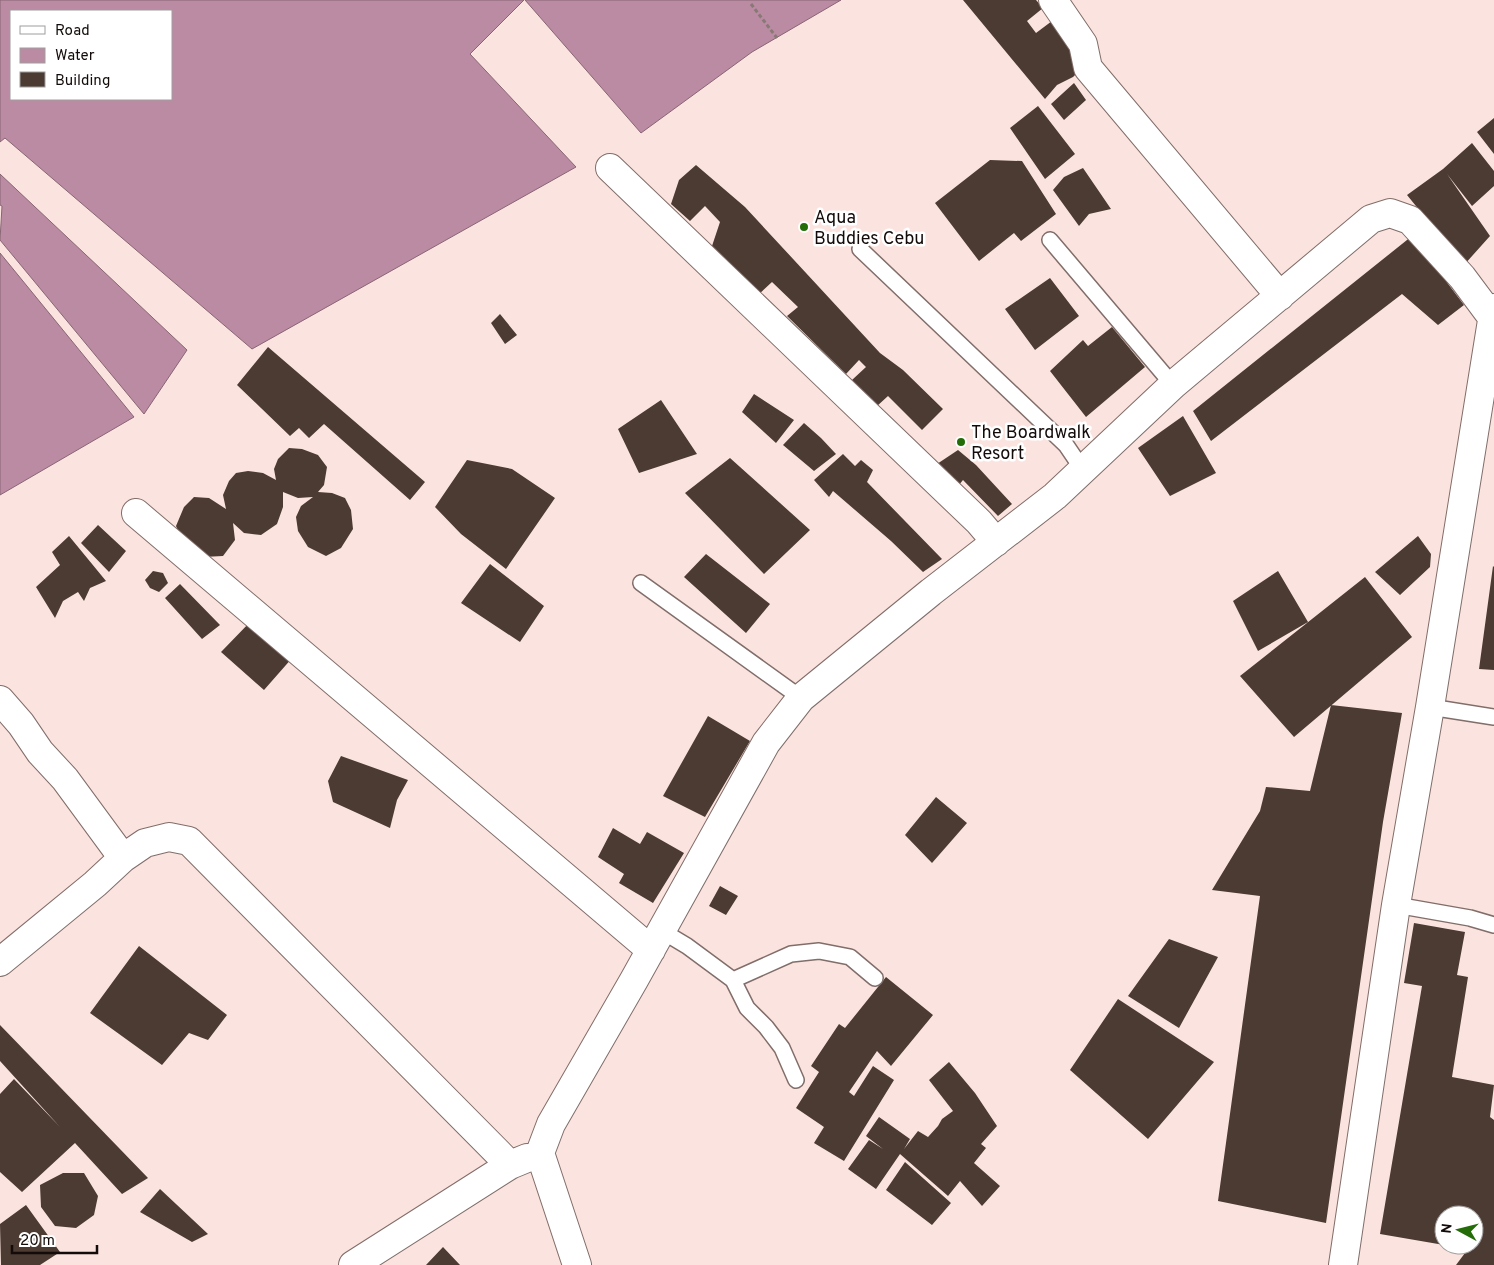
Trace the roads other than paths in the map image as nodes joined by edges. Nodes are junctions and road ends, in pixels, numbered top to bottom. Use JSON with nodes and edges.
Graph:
{"nodes":[{"id":1,"x":1053,"y":0,"type":"edge"},
{"id":2,"x":610,"y":168,"type":"dead end"},
{"id":3,"x":1050,"y":240,"type":"dead end"},
{"id":4,"x":860,"y":249,"type":"dead end"},
{"id":5,"x":1280,"y":296,"type":"junction"},
{"id":6,"x":1493,"y":315,"type":"edge"},
{"id":7,"x":1173,"y":385,"type":"junction"},
{"id":8,"x":1083,"y":470,"type":"junction"},
{"id":9,"x":136,"y":514,"type":"dead end"},
{"id":10,"x":996,"y":542,"type":"junction"},
{"id":11,"x":641,"y":582,"type":"dead end"},
{"id":12,"x":801,"y":698,"type":"junction"},
{"id":13,"x":0,"y":700,"type":"edge"},
{"id":14,"x":1430,"y":707,"type":"junction"},
{"id":15,"x":1494,"y":716,"type":"edge"},
{"id":16,"x":123,"y":858,"type":"junction"},
{"id":17,"x":1396,"y":905,"type":"junction"},
{"id":18,"x":1494,"y":925,"type":"edge"},
{"id":19,"x":657,"y":940,"type":"junction"},
{"id":20,"x":0,"y":962,"type":"edge"},
{"id":21,"x":875,"y":978,"type":"dead end"},
{"id":22,"x":733,"y":980,"type":"junction"},
{"id":23,"x":796,"y":1080,"type":"dead end"},
{"id":24,"x":540,"y":1153,"type":"junction"},
{"id":25,"x":510,"y":1165,"type":"junction"},
{"id":26,"x":353,"y":1265,"type":"edge"},
{"id":27,"x":577,"y":1265,"type":"edge"},
{"id":28,"x":1343,"y":1265,"type":"edge"}],
"edges":[{"from":1,"to":5,"type":"street"},
{"from":2,"to":10,"type":"street"},
{"from":3,"to":7,"type":"lane"},
{"from":4,"to":8,"type":"lane"},
{"from":5,"to":6,"type":"street"},
{"from":5,"to":7,"type":"street"},
{"from":6,"to":14,"type":"street"},
{"from":7,"to":8,"type":"street"},
{"from":8,"to":10,"type":"street"},
{"from":9,"to":19,"type":"street"},
{"from":10,"to":12,"type":"street"},
{"from":11,"to":12,"type":"lane"},
{"from":12,"to":19,"type":"street"},
{"from":13,"to":16,"type":"street"},
{"from":14,"to":15,"type":"lane"},
{"from":14,"to":17,"type":"street"},
{"from":16,"to":20,"type":"street"},
{"from":16,"to":25,"type":"street"},
{"from":17,"to":18,"type":"lane"},
{"from":17,"to":28,"type":"street"},
{"from":19,"to":22,"type":"lane"},
{"from":19,"to":24,"type":"street"},
{"from":21,"to":22,"type":"lane"},
{"from":22,"to":23,"type":"lane"},
{"from":24,"to":25,"type":"street"},
{"from":24,"to":27,"type":"street"},
{"from":25,"to":26,"type":"street"}]}
